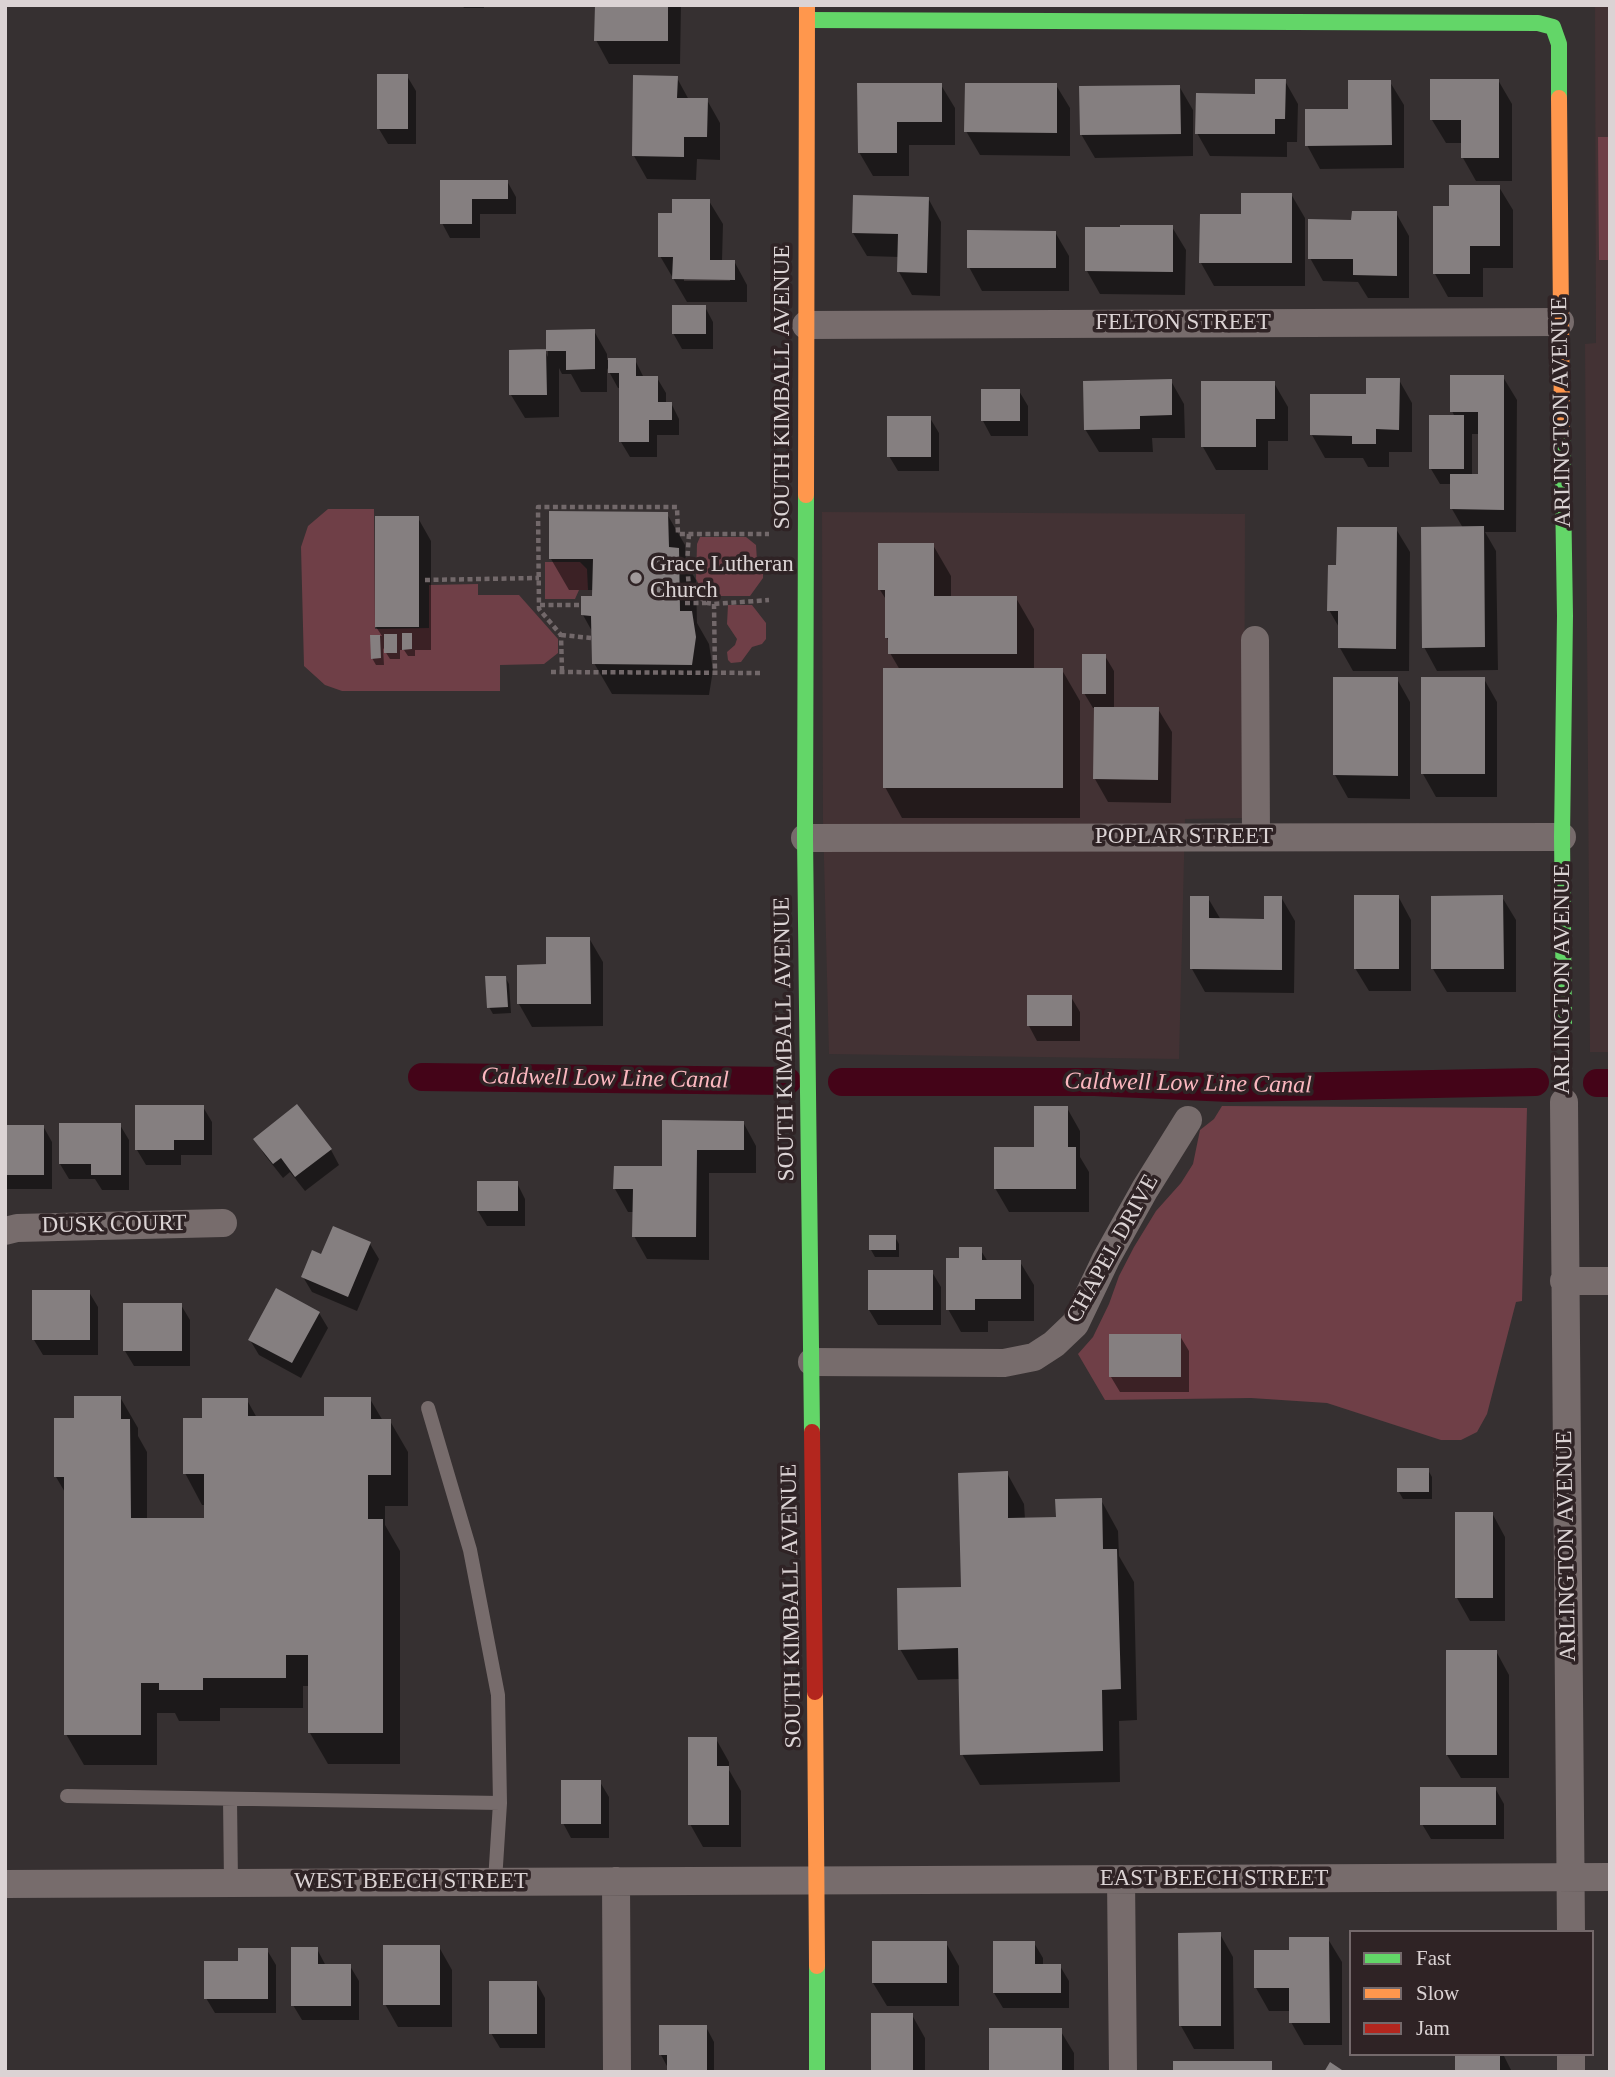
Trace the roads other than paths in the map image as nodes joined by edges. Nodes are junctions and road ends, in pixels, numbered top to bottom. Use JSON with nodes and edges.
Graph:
{"nodes":[{"id":1,"x":807,"y":13,"type":"edge"},
{"id":2,"x":1560,"y":322,"type":"junction"},
{"id":3,"x":806,"y":325,"type":"junction"},
{"id":4,"x":1255,"y":640,"type":"dead end"},
{"id":5,"x":1256,"y":837,"type":"junction"},
{"id":6,"x":1562,"y":837,"type":"junction"},
{"id":7,"x":805,"y":838,"type":"junction"},
{"id":8,"x":1564,"y":1023,"type":"road end"},
{"id":9,"x":1564,"y":1102,"type":"road end"},
{"id":10,"x":1188,"y":1120,"type":"dead end"},
{"id":11,"x":223,"y":1223,"type":"dead end"},
{"id":12,"x":5,"y":1231,"type":"edge"},
{"id":13,"x":1564,"y":1281,"type":"junction"},
{"id":14,"x":1610,"y":1281,"type":"edge"},
{"id":15,"x":812,"y":1362,"type":"junction"},
{"id":16,"x":428,"y":1408,"type":"dead end"},
{"id":17,"x":66,"y":1796,"type":"dead end"},
{"id":18,"x":230,"y":1799,"type":"junction"},
{"id":19,"x":500,"y":1803,"type":"junction"},
{"id":20,"x":1570,"y":1877,"type":"junction"},
{"id":21,"x":1610,"y":1877,"type":"edge"},
{"id":22,"x":1121,"y":1879,"type":"junction"},
{"id":23,"x":495,"y":1881,"type":"junction"},
{"id":24,"x":616,"y":1881,"type":"junction"},
{"id":25,"x":817,"y":1881,"type":"junction"},
{"id":26,"x":231,"y":1883,"type":"junction"},
{"id":27,"x":5,"y":1884,"type":"edge"},
{"id":28,"x":1571,"y":1930,"type":"edge"},
{"id":29,"x":617,"y":2072,"type":"edge"},
{"id":30,"x":817,"y":2072,"type":"edge"},
{"id":31,"x":1123,"y":2072,"type":"edge"}],
"edges":[{"from":1,"to":2,"type":"street","name":"ARLINGTON AVENUE"},
{"from":1,"to":3,"type":"street","name":"SOUTH KIMBALL AVENUE"},
{"from":2,"to":3,"type":"street","name":"FELTON STREET"},
{"from":2,"to":6,"type":"street","name":"ARLINGTON AVENUE"},
{"from":3,"to":7,"type":"street","name":"SOUTH KIMBALL AVENUE"},
{"from":4,"to":5,"type":"street"},
{"from":5,"to":6,"type":"street","name":"POPLAR STREET"},
{"from":5,"to":7,"type":"street","name":"POPLAR STREET"},
{"from":6,"to":8,"type":"street","name":"ARLINGTON AVENUE"},
{"from":7,"to":15,"type":"street","name":"SOUTH KIMBALL AVENUE"},
{"from":9,"to":13,"type":"street","name":"ARLINGTON AVENUE"},
{"from":10,"to":15,"type":"street","name":"CHAPEL DRIVE"},
{"from":11,"to":12,"type":"street","name":"DUSK COURT"},
{"from":13,"to":14,"type":"street"},
{"from":13,"to":20,"type":"street","name":"ARLINGTON AVENUE"},
{"from":15,"to":25,"type":"street","name":"SOUTH KIMBALL AVENUE"},
{"from":16,"to":19,"type":"lane"},
{"from":17,"to":18,"type":"lane"},
{"from":18,"to":19,"type":"lane"},
{"from":18,"to":26,"type":"lane"},
{"from":19,"to":23,"type":"lane"},
{"from":20,"to":21,"type":"street","name":"EAST BEECH STREET"},
{"from":20,"to":22,"type":"street","name":"EAST BEECH STREET"},
{"from":20,"to":28,"type":"street","name":"ARLINGTON AVENUE"},
{"from":22,"to":25,"type":"street","name":"EAST BEECH STREET"},
{"from":22,"to":31,"type":"street"},
{"from":23,"to":24,"type":"street","name":"WEST BEECH STREET"},
{"from":23,"to":26,"type":"street","name":"WEST BEECH STREET"},
{"from":24,"to":25,"type":"street","name":"WEST BEECH STREET"},
{"from":24,"to":29,"type":"street"},
{"from":25,"to":30,"type":"street","name":"SOUTH KIMBALL AVENUE"},
{"from":26,"to":27,"type":"street","name":"WEST BEECH STREET"}]}
